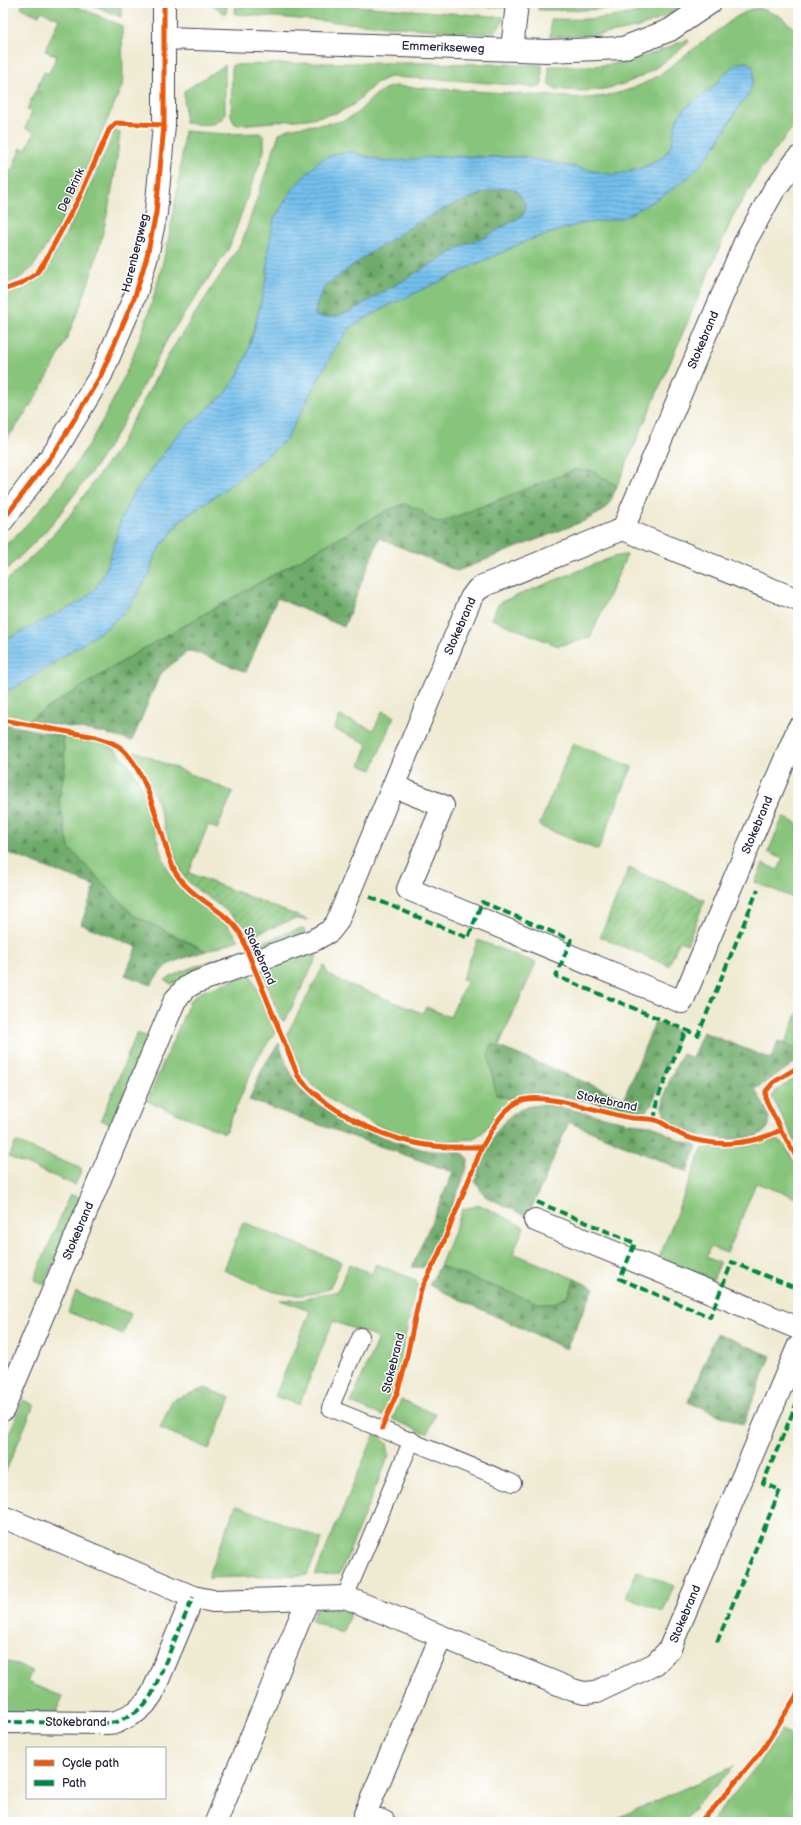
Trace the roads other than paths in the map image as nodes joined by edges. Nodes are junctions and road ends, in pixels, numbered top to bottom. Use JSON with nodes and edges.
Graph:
{"nodes":[{"id":1,"x":164,"y":3,"type":"edge"},
{"id":2,"x":517,"y":3,"type":"edge"},
{"id":3,"x":710,"y":3,"type":"edge"},
{"id":4,"x":165,"y":38,"type":"junction"},
{"id":5,"x":512,"y":49,"type":"junction"},
{"id":6,"x":798,"y":158,"type":"edge"},
{"id":7,"x":3,"y":520,"type":"edge"},
{"id":8,"x":623,"y":529,"type":"junction"},
{"id":9,"x":798,"y":600,"type":"edge"},
{"id":10,"x":798,"y":729,"type":"edge"},
{"id":11,"x":394,"y":786,"type":"junction"},
{"id":12,"x":535,"y":1220,"type":"dead end"},
{"id":13,"x":798,"y":1328,"type":"edge"},
{"id":14,"x":361,"y":1336,"type":"dead end"},
{"id":15,"x":798,"y":1348,"type":"edge"},
{"id":16,"x":3,"y":1410,"type":"edge"},
{"id":17,"x":412,"y":1440,"type":"junction"},
{"id":18,"x":514,"y":1483,"type":"dead end"},
{"id":19,"x":3,"y":1517,"type":"edge"},
{"id":20,"x":193,"y":1597,"type":"junction"},
{"id":21,"x":309,"y":1597,"type":"junction"},
{"id":22,"x":345,"y":1597,"type":"junction"},
{"id":23,"x":441,"y":1637,"type":"junction"},
{"id":24,"x":3,"y":1722,"type":"edge"},
{"id":25,"x":216,"y":1822,"type":"edge"},
{"id":26,"x":384,"y":1822,"type":"edge"}],
"edges":[{"from":1,"to":4,"type":"street","name":"Harenbergweg"},
{"from":2,"to":5,"type":"street"},
{"from":3,"to":5,"type":"street","name":"Emmerikseweg"},
{"from":4,"to":5,"type":"street","name":"Emmerikseweg"},
{"from":4,"to":7,"type":"street","name":"Harenbergweg"},
{"from":6,"to":8,"type":"street","name":"Stokebrand"},
{"from":8,"to":9,"type":"street"},
{"from":8,"to":11,"type":"street","name":"Stokebrand"},
{"from":10,"to":11,"type":"street","name":"Stokebrand"},
{"from":11,"to":16,"type":"street","name":"Stokebrand"},
{"from":12,"to":13,"type":"street"},
{"from":14,"to":17,"type":"lane"},
{"from":15,"to":23,"type":"street","name":"Stokebrand"},
{"from":17,"to":18,"type":"lane"},
{"from":17,"to":22,"type":"lane"},
{"from":19,"to":20,"type":"street","name":"Stokebrand"},
{"from":20,"to":21,"type":"street","name":"Stokebrand"},
{"from":20,"to":24,"type":"street","name":"Stokebrand"},
{"from":21,"to":22,"type":"street","name":"Stokebrand"},
{"from":21,"to":25,"type":"street"},
{"from":22,"to":23,"type":"street","name":"Stokebrand"},
{"from":23,"to":26,"type":"street"}]}
